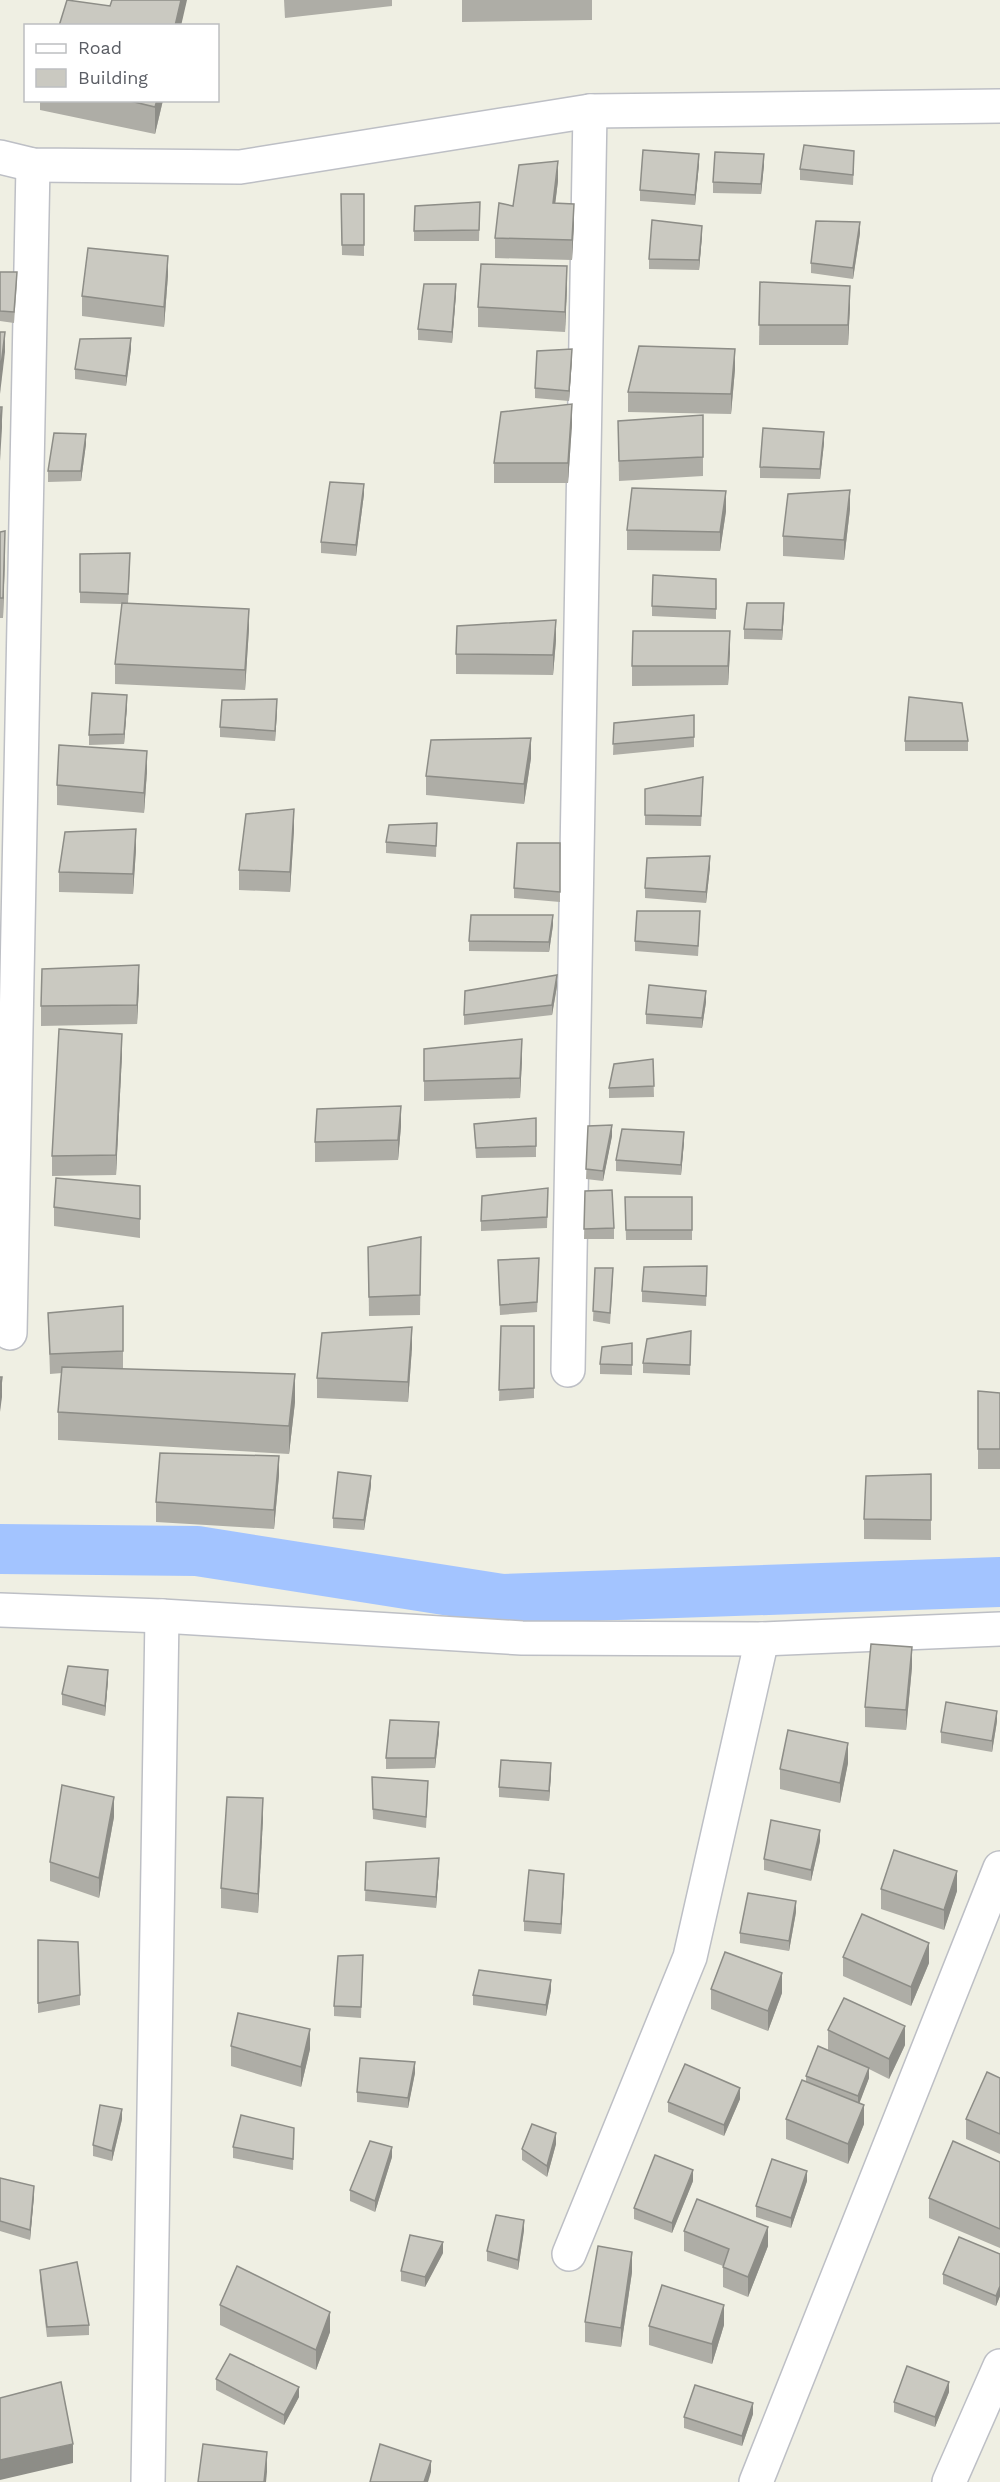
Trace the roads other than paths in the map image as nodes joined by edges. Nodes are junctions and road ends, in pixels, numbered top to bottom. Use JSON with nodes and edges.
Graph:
{"nodes":[{"id":1,"x":1000,"y":106,"type":"edge"},
{"id":2,"x":590,"y":111,"type":"junction"},
{"id":3,"x":0,"y":158,"type":"edge"},
{"id":4,"x":33,"y":165,"type":"junction"},
{"id":5,"x":10,"y":1333,"type":"dead end"},
{"id":6,"x":568,"y":1370,"type":"dead end"},
{"id":7,"x":0,"y":1610,"type":"edge"},
{"id":8,"x":162,"y":1616,"type":"junction"},
{"id":9,"x":1000,"y":1629,"type":"edge"},
{"id":10,"x":762,"y":1639,"type":"junction"},
{"id":11,"x":1000,"y":1868,"type":"edge"},
{"id":12,"x":569,"y":2254,"type":"dead end"},
{"id":13,"x":1000,"y":2366,"type":"edge"},
{"id":14,"x":148,"y":2482,"type":"edge"},
{"id":15,"x":756,"y":2482,"type":"edge"},
{"id":16,"x":949,"y":2482,"type":"edge"}],
"edges":[{"from":1,"to":2,"type":"street"},
{"from":2,"to":4,"type":"street"},
{"from":2,"to":6,"type":"street"},
{"from":3,"to":4,"type":"street"},
{"from":4,"to":5,"type":"street"},
{"from":7,"to":8,"type":"street"},
{"from":8,"to":10,"type":"street"},
{"from":8,"to":14,"type":"street"},
{"from":9,"to":10,"type":"street"},
{"from":10,"to":12,"type":"street"},
{"from":11,"to":15,"type":"street"},
{"from":13,"to":16,"type":"street"}]}
